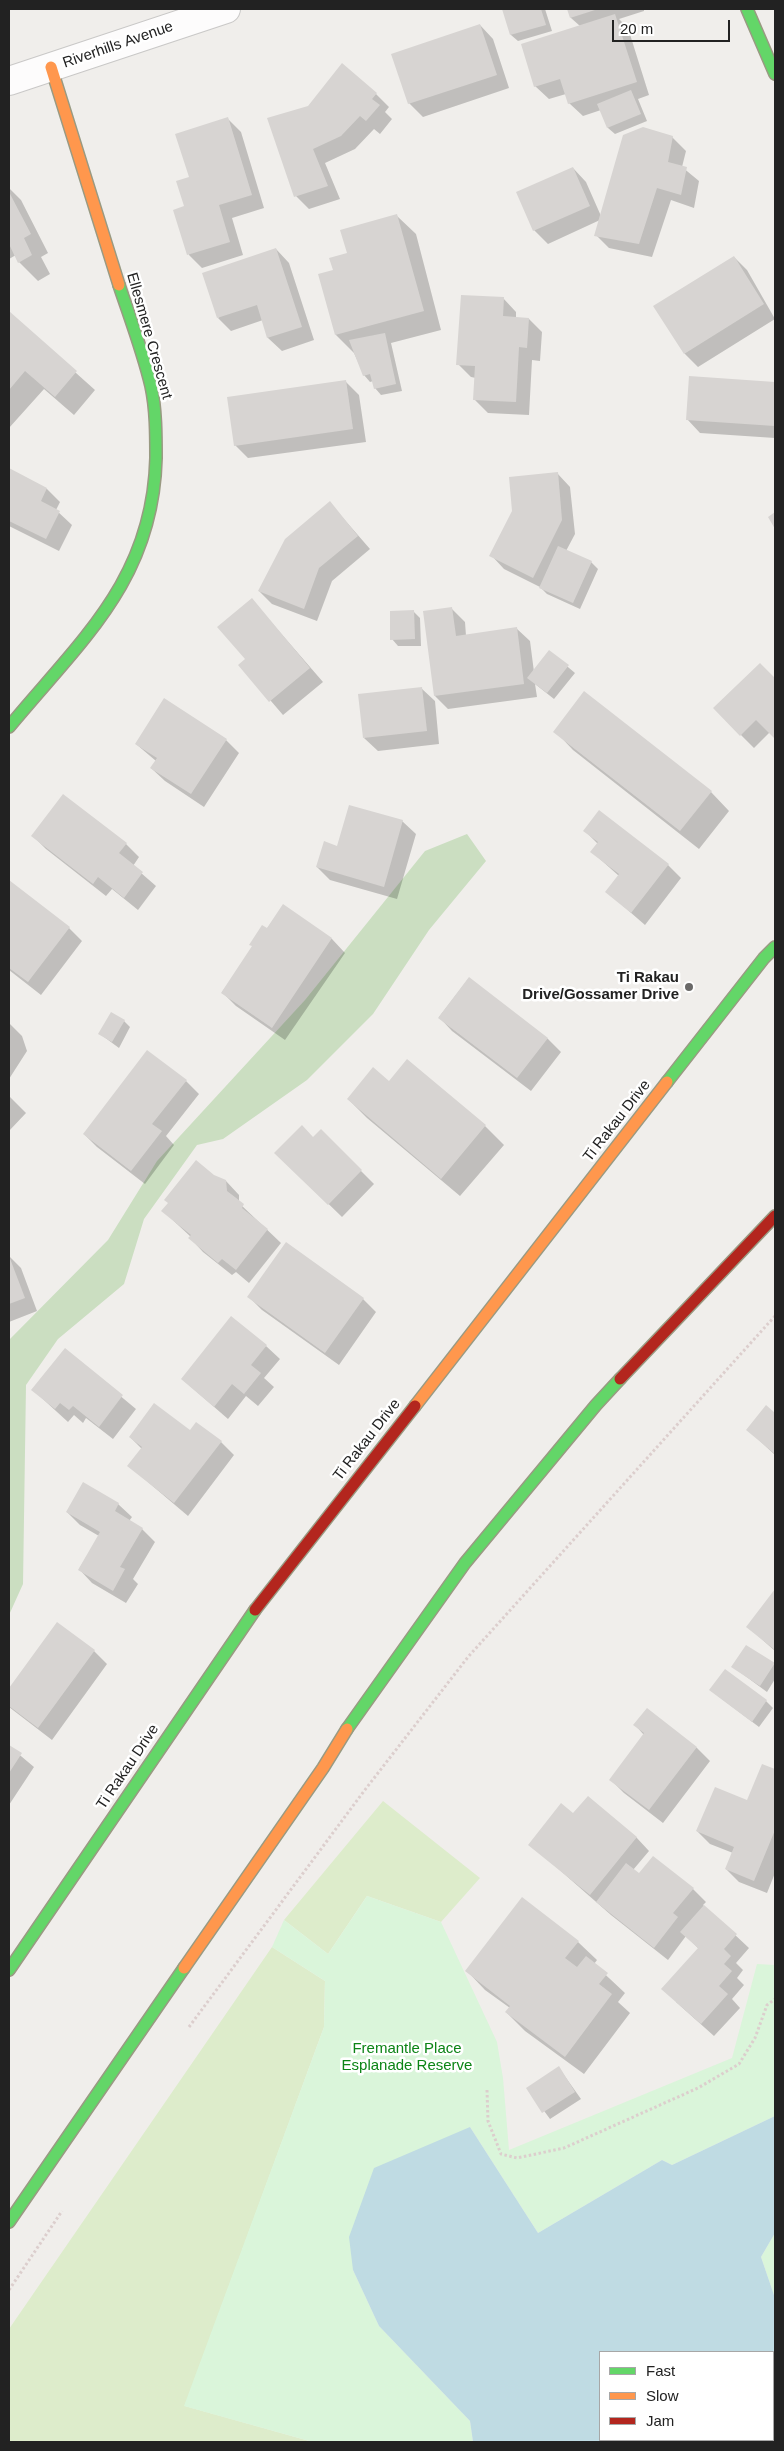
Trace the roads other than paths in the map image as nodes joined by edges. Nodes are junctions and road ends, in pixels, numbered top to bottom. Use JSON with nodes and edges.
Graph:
{"nodes":[{"id":1,"x":226,"y":9,"type":"edge"},
{"id":2,"x":747,"y":9,"type":"edge"},
{"id":3,"x":51,"y":68,"type":"junction"},
{"id":4,"x":775,"y":74,"type":"edge"},
{"id":5,"x":9,"y":81,"type":"edge"},
{"id":6,"x":9,"y":727,"type":"edge"},
{"id":7,"x":775,"y":947,"type":"edge"},
{"id":8,"x":775,"y":1216,"type":"edge"},
{"id":9,"x":9,"y":1970,"type":"edge"},
{"id":10,"x":9,"y":2222,"type":"edge"}],
"edges":[{"from":1,"to":3,"type":"street","name":"Riverhills Avenue"},
{"from":2,"to":4,"type":"main road"},
{"from":3,"to":5,"type":"street","name":"Riverhills Avenue"},
{"from":3,"to":6,"type":"main road","name":"Ellesmere Crescent"},
{"from":7,"to":9,"type":"main road","name":"Ti Rakau Drive"},
{"from":8,"to":10,"type":"main road"}]}
